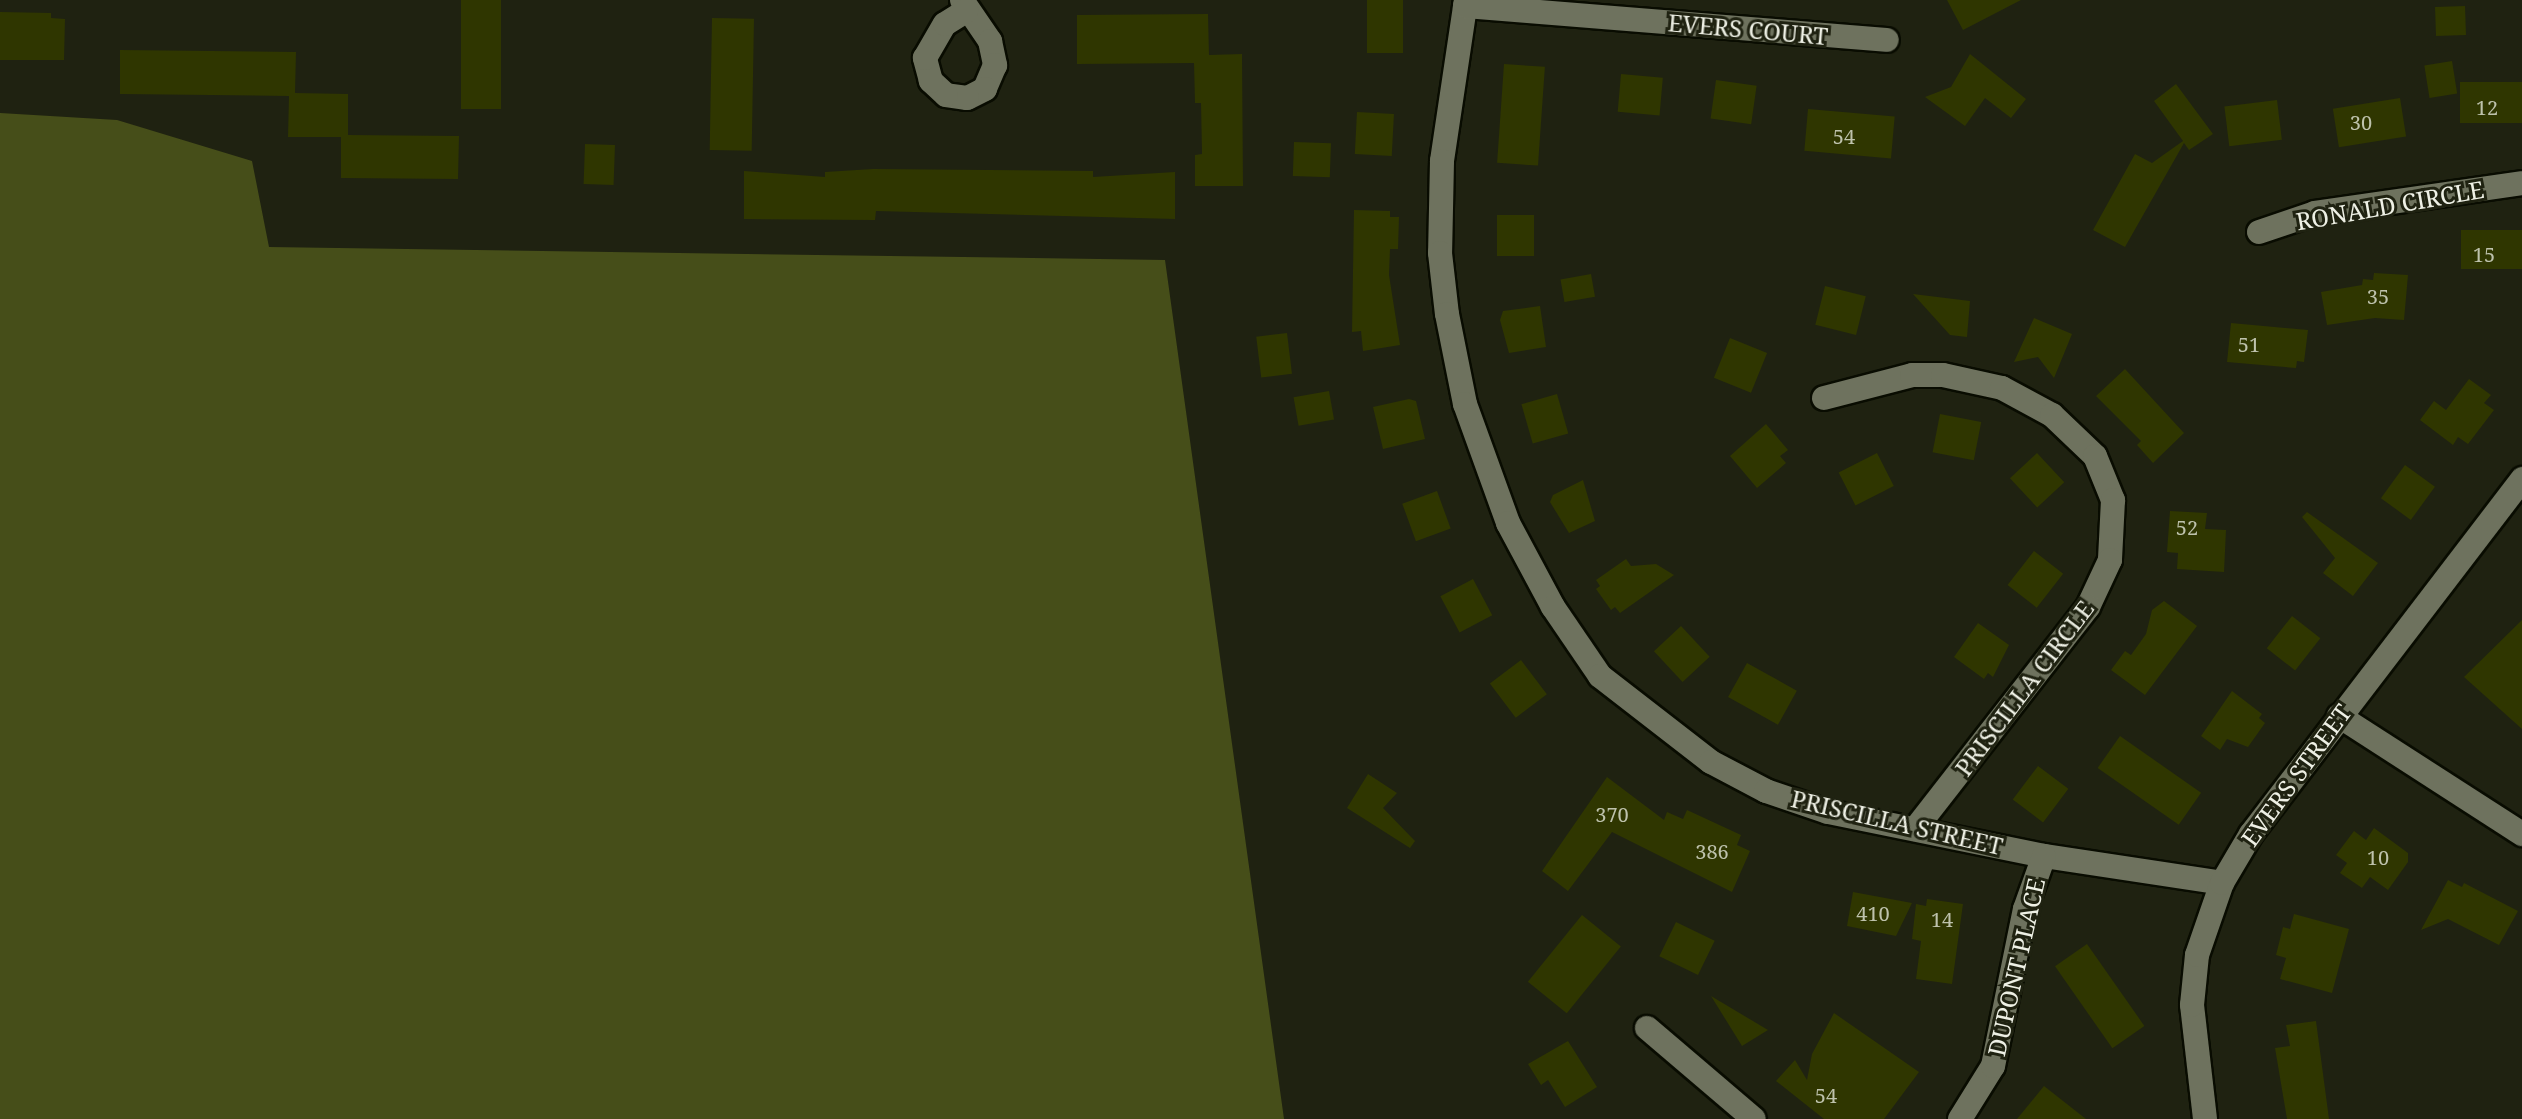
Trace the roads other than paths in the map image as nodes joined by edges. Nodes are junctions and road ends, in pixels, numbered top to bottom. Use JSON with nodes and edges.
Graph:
{"nodes":[{"id":1,"x":1465,"y":3,"type":"edge"},
{"id":2,"x":1887,"y":40,"type":"dead end"},
{"id":3,"x":2522,"y":183,"type":"edge"},
{"id":4,"x":2259,"y":232,"type":"dead end"},
{"id":5,"x":1824,"y":398,"type":"dead end"},
{"id":6,"x":2522,"y":479,"type":"edge"},
{"id":7,"x":2339,"y":716,"type":"junction"},
{"id":8,"x":1915,"y":829,"type":"junction"},
{"id":9,"x":2522,"y":834,"type":"edge"},
{"id":10,"x":2044,"y":856,"type":"junction"},
{"id":11,"x":2222,"y":883,"type":"junction"},
{"id":12,"x":1647,"y":1028,"type":"dead end"},
{"id":13,"x":1754,"y":1119,"type":"edge"},
{"id":14,"x":1960,"y":1119,"type":"edge"},
{"id":15,"x":2205,"y":1119,"type":"edge"}],
"edges":[{"from":1,"to":2,"type":"street","name":"EVERS COURT"},
{"from":1,"to":8,"type":"street","name":"PRISCILLA STREET"},
{"from":3,"to":4,"type":"street","name":"RONALD CIRCLE"},
{"from":5,"to":8,"type":"street","name":"PRISCILLA CIRCLE"},
{"from":6,"to":7,"type":"street","name":"EVERS STREET"},
{"from":7,"to":9,"type":"street"},
{"from":7,"to":11,"type":"street","name":"EVERS STREET"},
{"from":8,"to":10,"type":"street","name":"PRISCILLA STREET"},
{"from":10,"to":11,"type":"street","name":"PRISCILLA STREET"},
{"from":10,"to":14,"type":"street","name":"DUPONT PLACE"},
{"from":11,"to":15,"type":"street","name":"EVERS STREET"},
{"from":12,"to":13,"type":"street"}]}
